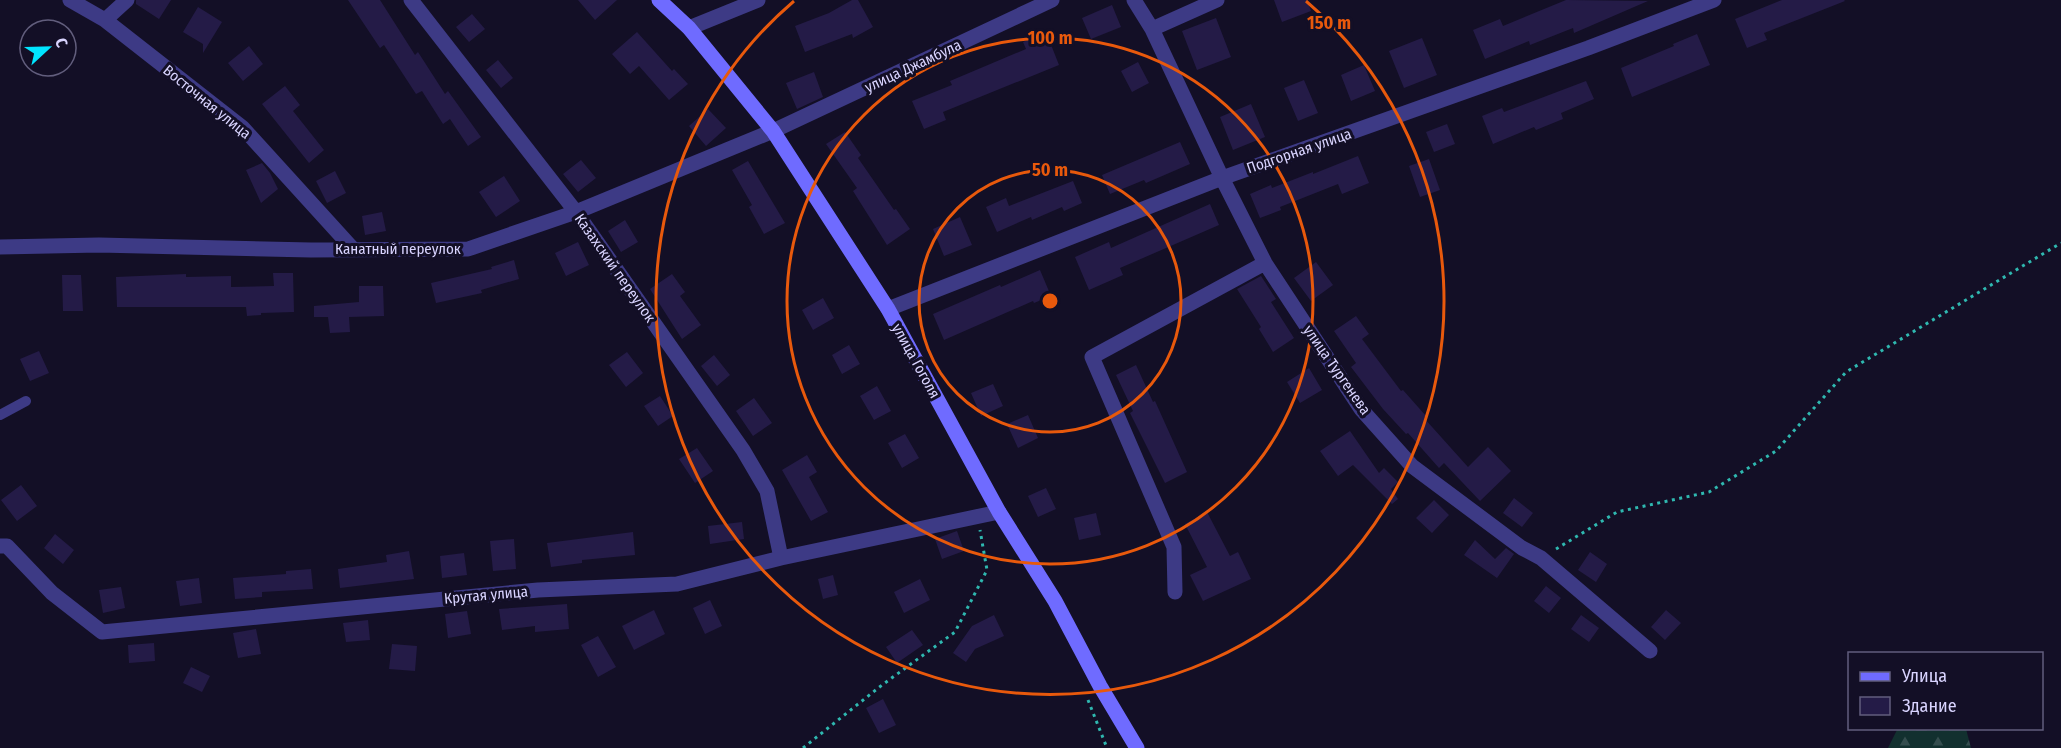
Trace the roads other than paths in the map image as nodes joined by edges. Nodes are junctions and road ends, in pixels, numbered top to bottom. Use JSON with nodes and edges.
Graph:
{"nodes":[{"id":1,"x":70,"y":0,"type":"edge"},
{"id":2,"x":127,"y":0,"type":"edge"},
{"id":3,"x":411,"y":0,"type":"edge"},
{"id":4,"x":659,"y":0,"type":"edge"},
{"id":5,"x":758,"y":0,"type":"edge"},
{"id":6,"x":1052,"y":0,"type":"edge"},
{"id":7,"x":1134,"y":0,"type":"edge"},
{"id":8,"x":1217,"y":0,"type":"edge"},
{"id":9,"x":1714,"y":0,"type":"edge"},
{"id":10,"x":105,"y":20,"type":"junction"},
{"id":11,"x":689,"y":28,"type":"junction"},
{"id":12,"x":1152,"y":29,"type":"junction"},
{"id":13,"x":773,"y":131,"type":"junction"},
{"id":14,"x":1222,"y":178,"type":"junction"},
{"id":15,"x":576,"y":212,"type":"junction"},
{"id":16,"x":0,"y":247,"type":"edge"},
{"id":17,"x":353,"y":249,"type":"junction"},
{"id":18,"x":1265,"y":263,"type":"junction"},
{"id":19,"x":888,"y":309,"type":"junction"},
{"id":20,"x":26,"y":401,"type":"dead end"},
{"id":21,"x":0,"y":415,"type":"edge"},
{"id":22,"x":999,"y":512,"type":"junction"},
{"id":23,"x":2,"y":543,"type":"edge"},
{"id":24,"x":781,"y":558,"type":"junction"},
{"id":25,"x":1175,"y":591,"type":"dead end"},
{"id":26,"x":1650,"y":651,"type":"dead end"},
{"id":27,"x":1137,"y":748,"type":"edge"}],
"edges":[{"from":1,"to":10,"type":"street","name":"Восточная улица"},
{"from":2,"to":10,"type":"street"},
{"from":3,"to":15,"type":"street","name":"Казахский переулок"},
{"from":4,"to":11,"type":"street","name":"улица Гоголя"},
{"from":5,"to":11,"type":"street"},
{"from":6,"to":13,"type":"street","name":"улица Джамбула"},
{"from":7,"to":12,"type":"street","name":"улица Тургенева"},
{"from":8,"to":12,"type":"street"},
{"from":9,"to":14,"type":"street","name":"Подгорная улица"},
{"from":10,"to":17,"type":"street","name":"Восточная улица"},
{"from":11,"to":13,"type":"street","name":"улица Гоголя"},
{"from":12,"to":14,"type":"street","name":"улица Тургенева"},
{"from":13,"to":15,"type":"street","name":"Канатный переулок"},
{"from":13,"to":19,"type":"street","name":"улица Гоголя"},
{"from":14,"to":18,"type":"street","name":"улица Тургенева"},
{"from":14,"to":19,"type":"street","name":"Подгорная улица"},
{"from":15,"to":17,"type":"street","name":"Канатный переулок"},
{"from":15,"to":24,"type":"street","name":"Казахский переулок"},
{"from":16,"to":17,"type":"street","name":"Канатный переулок"},
{"from":18,"to":25,"type":"street"},
{"from":18,"to":26,"type":"street","name":"улица Тургенева"},
{"from":19,"to":22,"type":"street","name":"улица Гоголя"},
{"from":20,"to":21,"type":"lane"},
{"from":22,"to":24,"type":"street","name":"Крутая улица"},
{"from":22,"to":27,"type":"street","name":"улица Гоголя"},
{"from":23,"to":24,"type":"street","name":"Крутая улица"}]}
